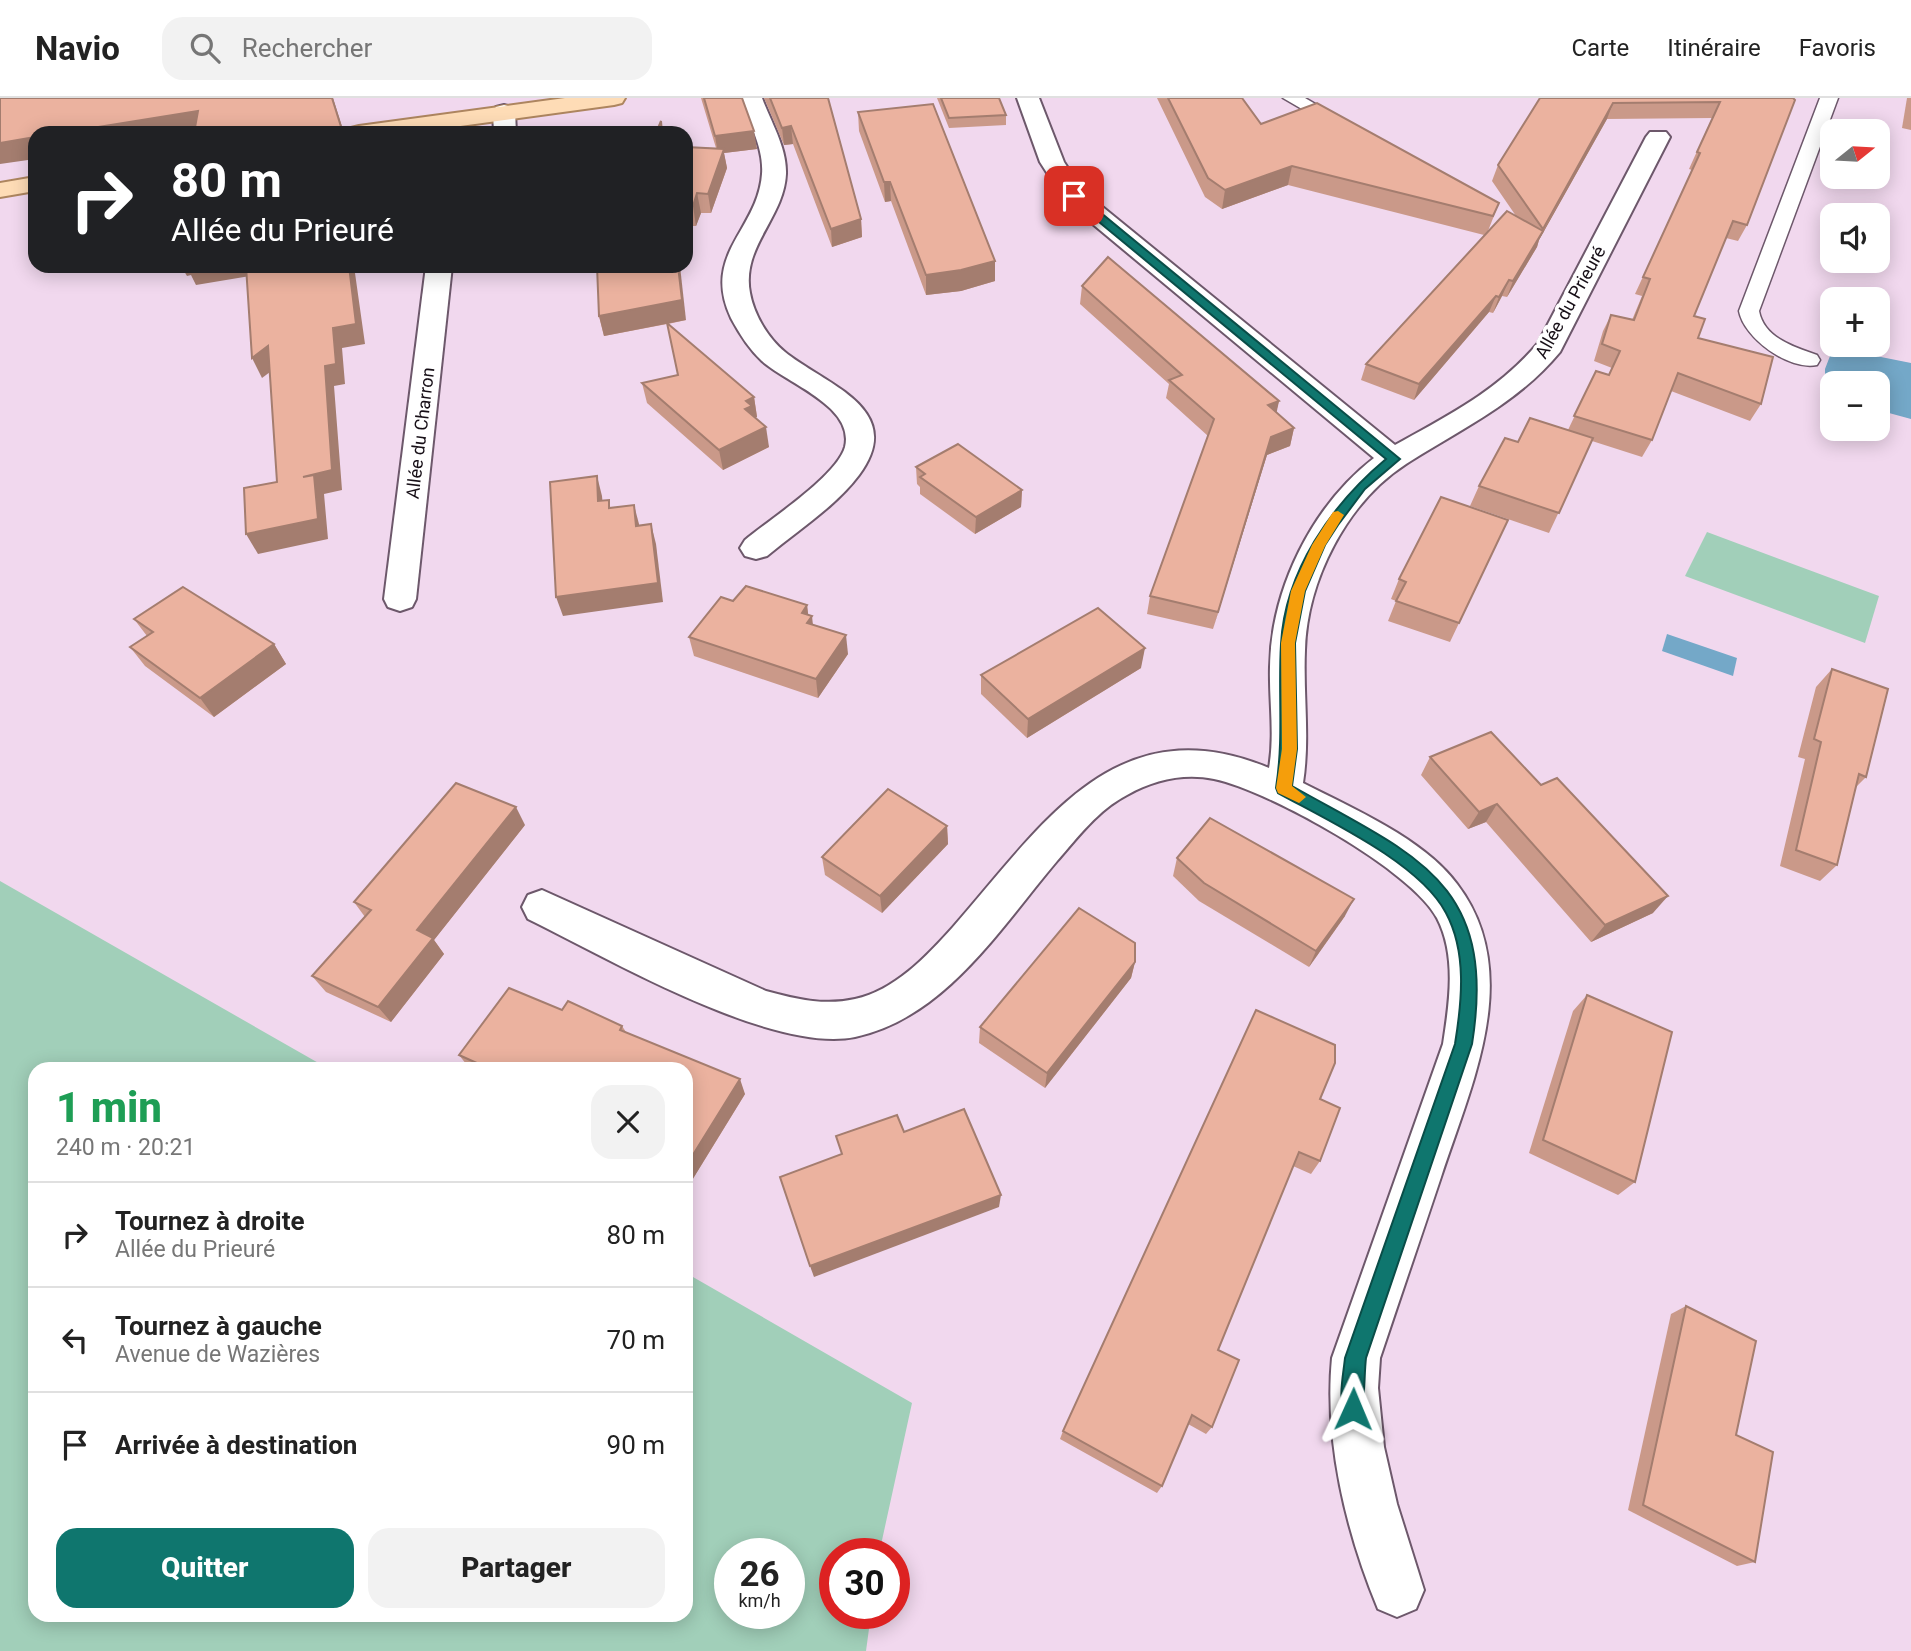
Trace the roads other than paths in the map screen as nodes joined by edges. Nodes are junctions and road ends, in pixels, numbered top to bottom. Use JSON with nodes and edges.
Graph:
{"nodes":[{"id":1,"x":614,"y":98,"type":"edge"},
{"id":2,"x":751,"y":98,"type":"edge"},
{"id":3,"x":1028,"y":98,"type":"edge"},
{"id":4,"x":1292,"y":98,"type":"edge"},
{"id":5,"x":1829,"y":98,"type":"edge"},
{"id":6,"x":505,"y":123,"type":"edge"},
{"id":7,"x":461,"y":126,"type":"edge"},
{"id":8,"x":1658,"y":137,"type":"dead end"},
{"id":9,"x":1365,"y":138,"type":"edge"},
{"id":10,"x":28,"y":185,"type":"edge"},
{"id":11,"x":0,"y":190,"type":"edge"},
{"id":12,"x":438,"y":273,"type":"edge"},
{"id":13,"x":1809,"y":360,"type":"dead end"},
{"id":14,"x":1394,"y":459,"type":"junction"},
{"id":15,"x":756,"y":548,"type":"dead end"},
{"id":16,"x":400,"y":599,"type":"dead end"},
{"id":17,"x":1284,"y":788,"type":"junction"},
{"id":18,"x":542,"y":907,"type":"dead end"},
{"id":19,"x":1397,"y":1590,"type":"dead end"}],
"edges":[{"from":1,"to":6,"type":"main road"},
{"from":2,"to":15,"type":"street"},
{"from":3,"to":14,"type":"street"},
{"from":4,"to":9,"type":"lane"},
{"from":5,"to":13,"type":"lane"},
{"from":6,"to":7,"type":"main road"},
{"from":8,"to":14,"type":"street","name":"Allée du Prieuré"},
{"from":10,"to":11,"type":"main road"},
{"from":12,"to":16,"type":"street","name":"Allée du Charron"},
{"from":14,"to":17,"type":"street","name":"Allée du Prieuré"},
{"from":17,"to":18,"type":"street"},
{"from":17,"to":19,"type":"street"}]}
